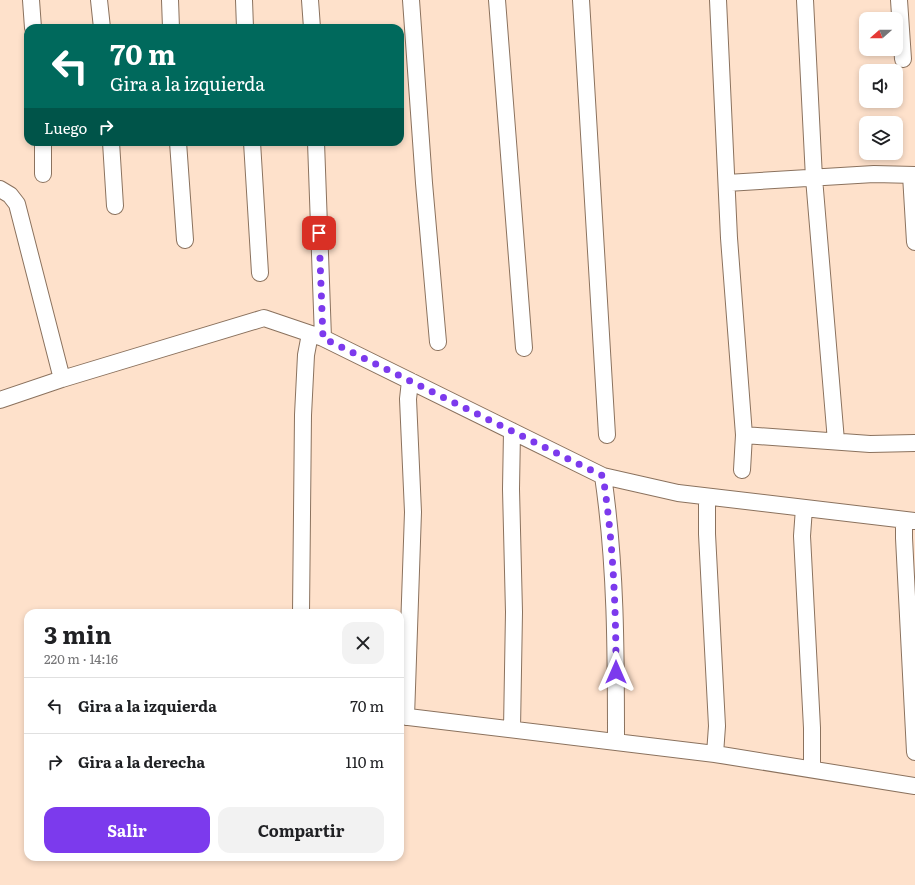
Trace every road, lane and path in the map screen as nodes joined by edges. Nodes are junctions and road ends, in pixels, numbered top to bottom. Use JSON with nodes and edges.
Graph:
{"nodes":[{"id":1,"x":31,"y":0,"type":"edge"},
{"id":2,"x":99,"y":0,"type":"edge"},
{"id":3,"x":170,"y":0,"type":"edge"},
{"id":4,"x":244,"y":0,"type":"edge"},
{"id":5,"x":310,"y":0,"type":"edge"},
{"id":6,"x":411,"y":0,"type":"edge"},
{"id":7,"x":497,"y":0,"type":"edge"},
{"id":8,"x":581,"y":0,"type":"edge"},
{"id":9,"x":718,"y":0,"type":"edge"},
{"id":10,"x":805,"y":0,"type":"edge"},
{"id":11,"x":899,"y":0,"type":"edge"},
{"id":12,"x":33,"y":24,"type":"edge"},
{"id":13,"x":102,"y":24,"type":"edge"},
{"id":14,"x":170,"y":24,"type":"edge"},
{"id":15,"x":245,"y":24,"type":"edge"},
{"id":16,"x":312,"y":24,"type":"edge"},
{"id":17,"x":903,"y":59,"type":"dead end"},
{"id":18,"x":43,"y":146,"type":"edge"},
{"id":19,"x":111,"y":146,"type":"edge"},
{"id":20,"x":178,"y":146,"type":"edge"},
{"id":21,"x":252,"y":146,"type":"edge"},
{"id":22,"x":316,"y":146,"type":"edge"},
{"id":23,"x":43,"y":174,"type":"dead end"},
{"id":24,"x":913,"y":175,"type":"edge"},
{"id":25,"x":814,"y":178,"type":"junction"},
{"id":26,"x":726,"y":183,"type":"junction"},
{"id":27,"x":0,"y":189,"type":"edge"},
{"id":28,"x":114,"y":206,"type":"dead end"},
{"id":29,"x":185,"y":240,"type":"dead end"},
{"id":30,"x":915,"y":242,"type":"edge"},
{"id":31,"x":260,"y":273,"type":"dead end"},
{"id":32,"x":317,"y":336,"type":"junction"},
{"id":33,"x":438,"y":342,"type":"dead end"},
{"id":34,"x":524,"y":348,"type":"dead end"},
{"id":35,"x":62,"y":380,"type":"junction"},
{"id":36,"x":410,"y":381,"type":"junction"},
{"id":37,"x":0,"y":400,"type":"edge"},
{"id":38,"x":512,"y":431,"type":"junction"},
{"id":39,"x":606,"y":435,"type":"dead end"},
{"id":40,"x":744,"y":435,"type":"junction"},
{"id":41,"x":836,"y":442,"type":"junction"},
{"id":42,"x":915,"y":443,"type":"edge"},
{"id":43,"x":742,"y":470,"type":"dead end"},
{"id":44,"x":603,"y":476,"type":"junction"},
{"id":45,"x":707,"y":497,"type":"junction"},
{"id":46,"x":804,"y":508,"type":"junction"},
{"id":47,"x":910,"y":520,"type":"edge"},
{"id":48,"x":301,"y":609,"type":"edge"},
{"id":49,"x":404,"y":696,"type":"edge"},
{"id":50,"x":404,"y":716,"type":"edge"},
{"id":51,"x":512,"y":729,"type":"junction"},
{"id":52,"x":616,"y":742,"type":"junction"},
{"id":53,"x":915,"y":752,"type":"edge"},
{"id":54,"x":714,"y":754,"type":"junction"},
{"id":55,"x":812,"y":769,"type":"junction"},
{"id":56,"x":915,"y":786,"type":"edge"}],
"edges":[{"from":1,"to":12,"type":"street"},
{"from":2,"to":13,"type":"street"},
{"from":3,"to":14,"type":"street"},
{"from":4,"to":15,"type":"street"},
{"from":5,"to":16,"type":"street"},
{"from":6,"to":33,"type":"street"},
{"from":7,"to":34,"type":"street"},
{"from":8,"to":39,"type":"street"},
{"from":9,"to":26,"type":"street"},
{"from":10,"to":25,"type":"street"},
{"from":11,"to":17,"type":"street"},
{"from":18,"to":23,"type":"street"},
{"from":19,"to":28,"type":"street"},
{"from":20,"to":29,"type":"street"},
{"from":21,"to":31,"type":"street"},
{"from":22,"to":32,"type":"street"},
{"from":24,"to":25,"type":"street"},
{"from":24,"to":30,"type":"street"},
{"from":25,"to":26,"type":"street"},
{"from":25,"to":41,"type":"street"},
{"from":26,"to":40,"type":"street"},
{"from":27,"to":35,"type":"street"},
{"from":32,"to":35,"type":"street"},
{"from":32,"to":36,"type":"street"},
{"from":32,"to":48,"type":"street"},
{"from":35,"to":37,"type":"street"},
{"from":36,"to":38,"type":"street"},
{"from":36,"to":49,"type":"street"},
{"from":38,"to":44,"type":"street"},
{"from":38,"to":51,"type":"street"},
{"from":40,"to":41,"type":"street"},
{"from":40,"to":43,"type":"street"},
{"from":41,"to":42,"type":"street"},
{"from":44,"to":45,"type":"street"},
{"from":44,"to":52,"type":"street"},
{"from":45,"to":46,"type":"street"},
{"from":45,"to":54,"type":"street"},
{"from":46,"to":47,"type":"street"},
{"from":46,"to":55,"type":"street"},
{"from":47,"to":53,"type":"street"},
{"from":50,"to":51,"type":"street"},
{"from":51,"to":52,"type":"street"},
{"from":52,"to":54,"type":"street"},
{"from":54,"to":55,"type":"street"},
{"from":55,"to":56,"type":"street"}]}
